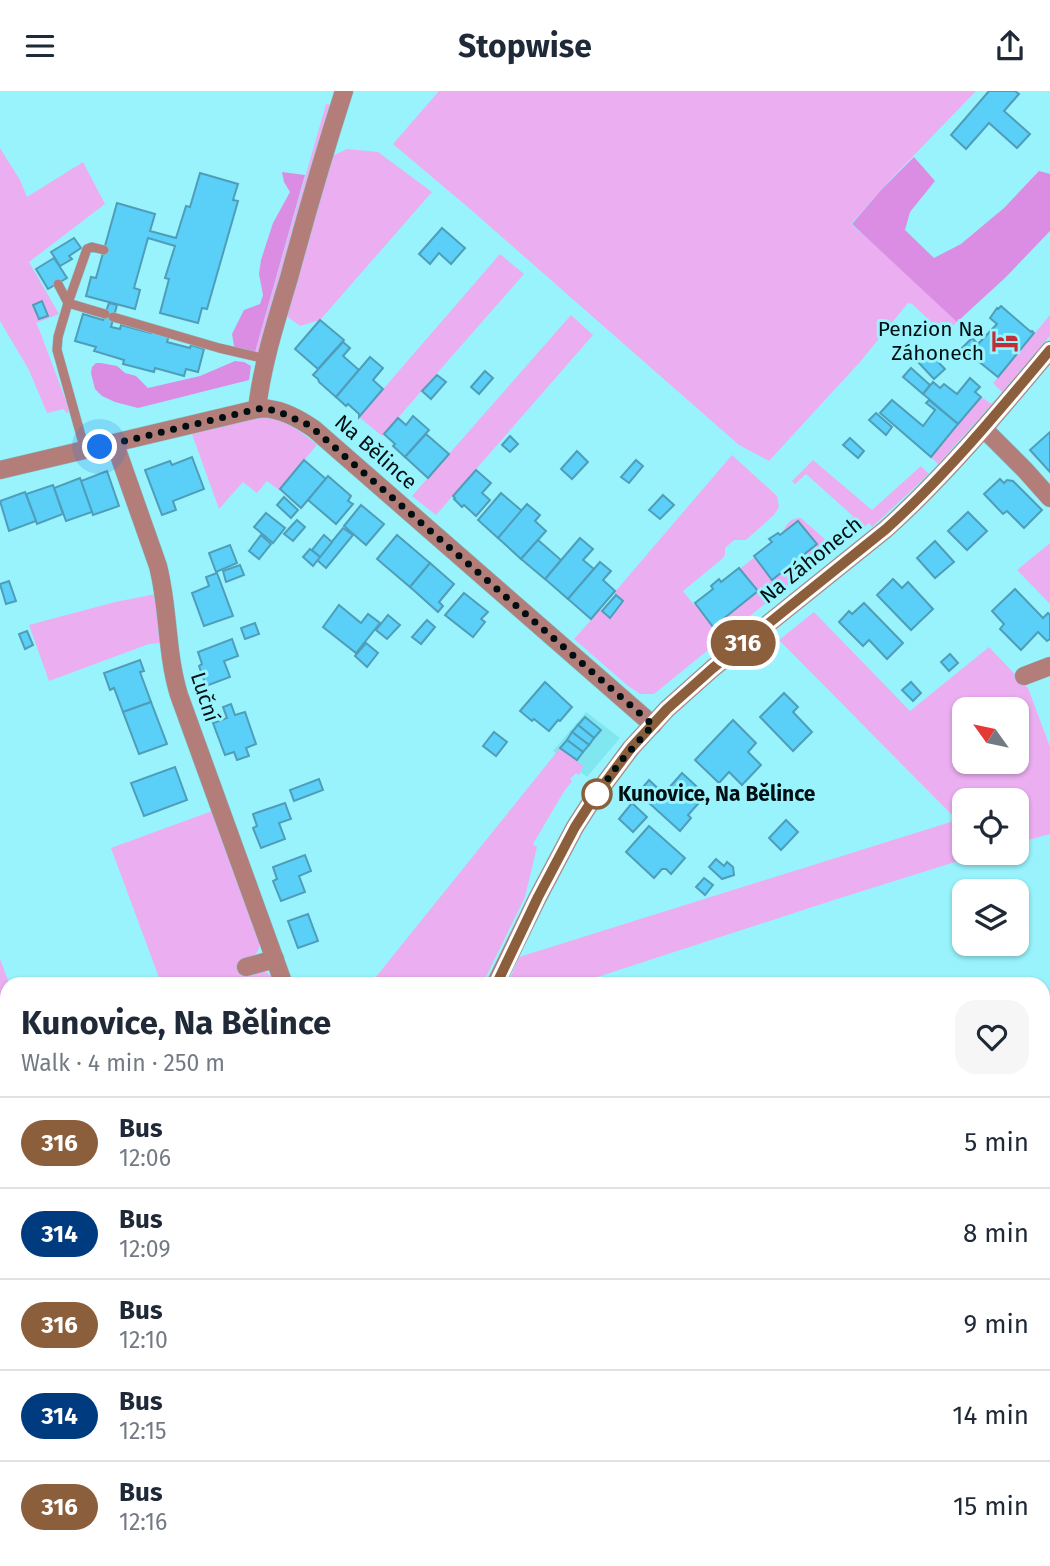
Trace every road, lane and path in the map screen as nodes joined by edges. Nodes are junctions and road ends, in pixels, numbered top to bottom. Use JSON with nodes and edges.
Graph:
{"nodes":[{"id":1,"x":344,"y":91,"type":"edge"},
{"id":2,"x":104,"y":250,"type":"dead end"},
{"id":3,"x":58,"y":284,"type":"dead end"},
{"id":4,"x":68,"y":303,"type":"junction"},
{"id":5,"x":1050,"y":350,"type":"edge"},
{"id":6,"x":266,"y":359,"type":"junction"},
{"id":7,"x":257,"y":409,"type":"junction"},
{"id":8,"x":984,"y":429,"type":"junction"},
{"id":9,"x":115,"y":444,"type":"junction"},
{"id":10,"x":85,"y":450,"type":"junction"},
{"id":11,"x":0,"y":470,"type":"edge"},
{"id":12,"x":1050,"y":498,"type":"edge"},
{"id":13,"x":1050,"y":666,"type":"edge"},
{"id":14,"x":1024,"y":676,"type":"dead end"},
{"id":15,"x":653,"y":725,"type":"junction"},
{"id":16,"x":275,"y":959,"type":"junction"},
{"id":17,"x":246,"y":967,"type":"dead end"},
{"id":18,"x":281,"y":977,"type":"edge"},
{"id":19,"x":499,"y":977,"type":"edge"}],
"edges":[{"from":1,"to":6,"type":"street"},
{"from":2,"to":4,"type":"lane"},
{"from":3,"to":4,"type":"lane"},
{"from":4,"to":6,"type":"lane"},
{"from":4,"to":10,"type":"lane"},
{"from":5,"to":8,"type":"street","name":"Na Záhonech"},
{"from":6,"to":7,"type":"street"},
{"from":7,"to":9,"type":"street","name":"Na Bělince"},
{"from":7,"to":15,"type":"street","name":"Na Bělince"},
{"from":8,"to":12,"type":"street"},
{"from":8,"to":15,"type":"street","name":"Na Záhonech"},
{"from":9,"to":10,"type":"street","name":"Na Bělince"},
{"from":9,"to":16,"type":"street","name":"Luční"},
{"from":10,"to":11,"type":"street","name":"Na Bělince"},
{"from":13,"to":14,"type":"street"},
{"from":15,"to":19,"type":"street","name":"Na Záhonech"},
{"from":16,"to":17,"type":"street"},
{"from":16,"to":18,"type":"street","name":"Luční"}]}
